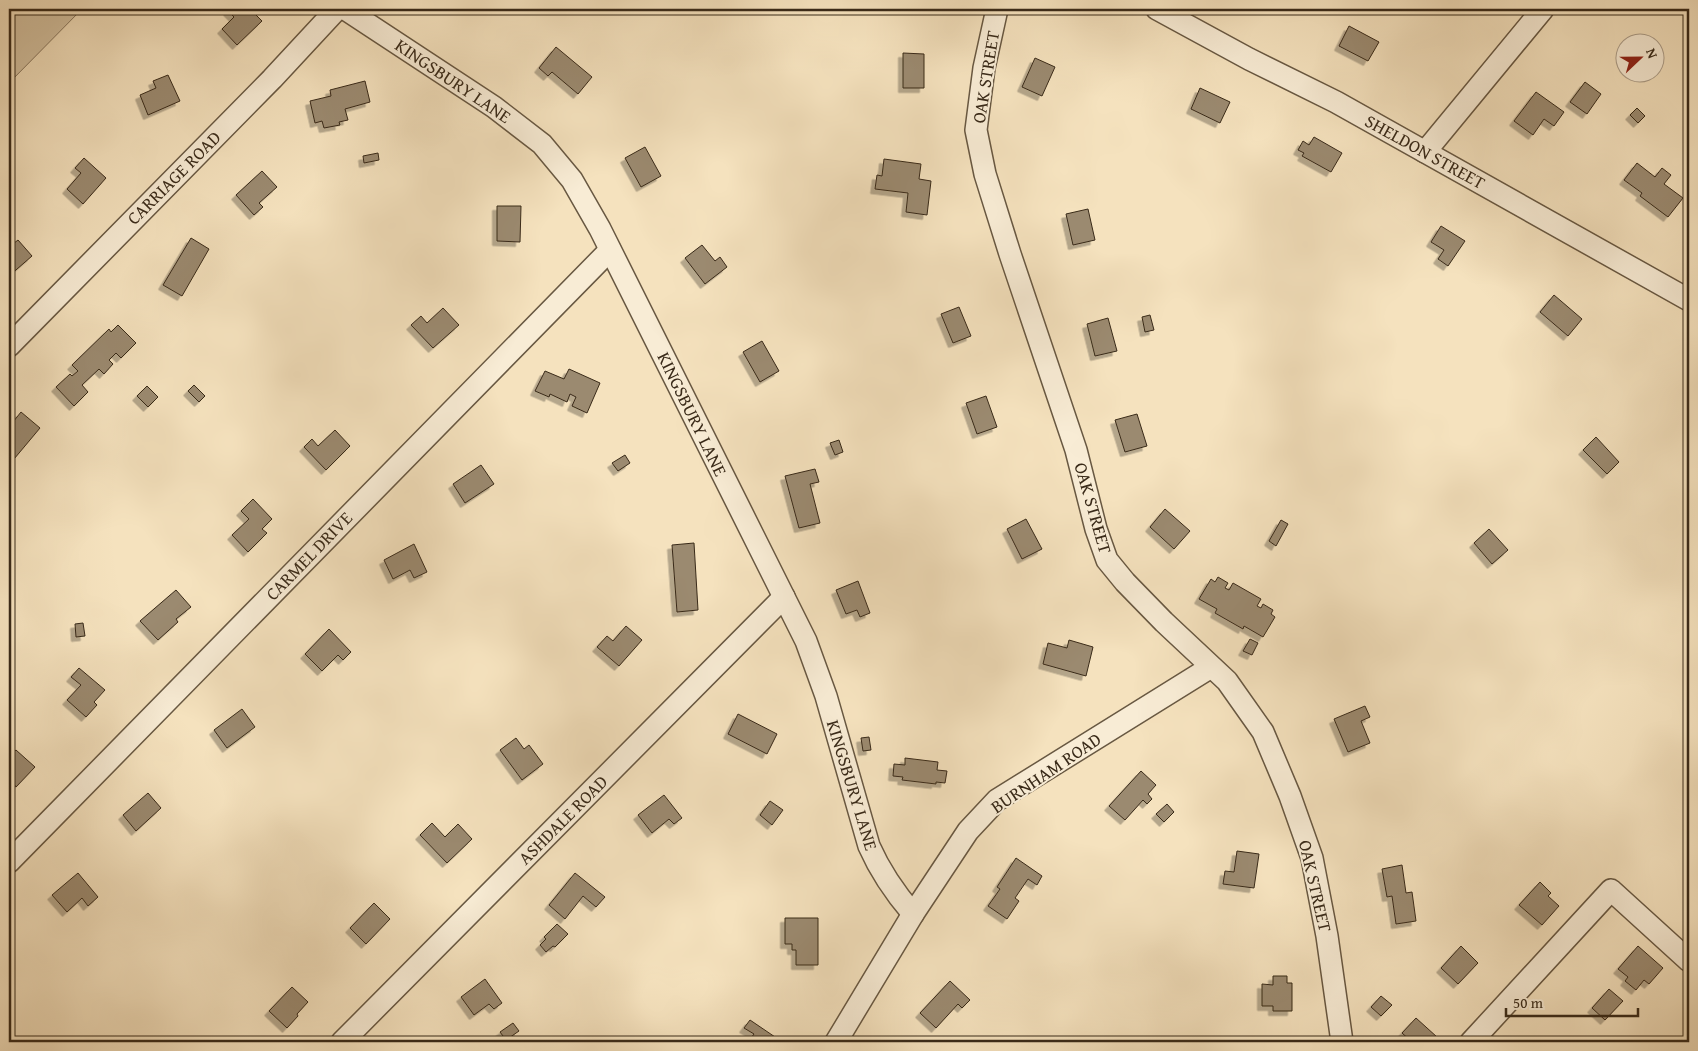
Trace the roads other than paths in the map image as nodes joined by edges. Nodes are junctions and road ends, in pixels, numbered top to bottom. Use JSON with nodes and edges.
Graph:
{"nodes":[{"id":1,"x":337,"y":9,"type":"edge"},
{"id":2,"x":345,"y":9,"type":"edge"},
{"id":3,"x":997,"y":9,"type":"edge"},
{"id":4,"x":1157,"y":9,"type":"edge"},
{"id":5,"x":1543,"y":9,"type":"edge"},
{"id":6,"x":1425,"y":152,"type":"junction"},
{"id":7,"x":610,"y":250,"type":"junction"},
{"id":8,"x":1689,"y":300,"type":"edge"},
{"id":9,"x":9,"y":346,"type":"edge"},
{"id":10,"x":784,"y":597,"type":"junction"},
{"id":11,"x":1211,"y":666,"type":"junction"},
{"id":12,"x":9,"y":862,"type":"edge"},
{"id":13,"x":913,"y":914,"type":"junction"},
{"id":14,"x":1689,"y":961,"type":"edge"},
{"id":15,"x":342,"y":1042,"type":"edge"},
{"id":16,"x":836,"y":1042,"type":"edge"},
{"id":17,"x":1342,"y":1042,"type":"edge"},
{"id":18,"x":1471,"y":1042,"type":"edge"}],
"edges":[{"from":1,"to":9,"type":"street","name":"CARRIAGE ROAD"},
{"from":2,"to":7,"type":"street","name":"KINGSBURY LANE"},
{"from":3,"to":11,"type":"street","name":"OAK STREET"},
{"from":4,"to":6,"type":"street","name":"SHELDON STREET"},
{"from":5,"to":6,"type":"street"},
{"from":6,"to":8,"type":"street","name":"SHELDON STREET"},
{"from":7,"to":10,"type":"street","name":"KINGSBURY LANE"},
{"from":7,"to":12,"type":"street","name":"CARMEL DRIVE"},
{"from":10,"to":13,"type":"street","name":"KINGSBURY LANE"},
{"from":10,"to":15,"type":"street","name":"ASHDALE ROAD"},
{"from":11,"to":13,"type":"street","name":"BURNHAM ROAD"},
{"from":11,"to":17,"type":"street","name":"OAK STREET"},
{"from":13,"to":16,"type":"street","name":"BURNHAM ROAD"},
{"from":14,"to":18,"type":"street"}]}
